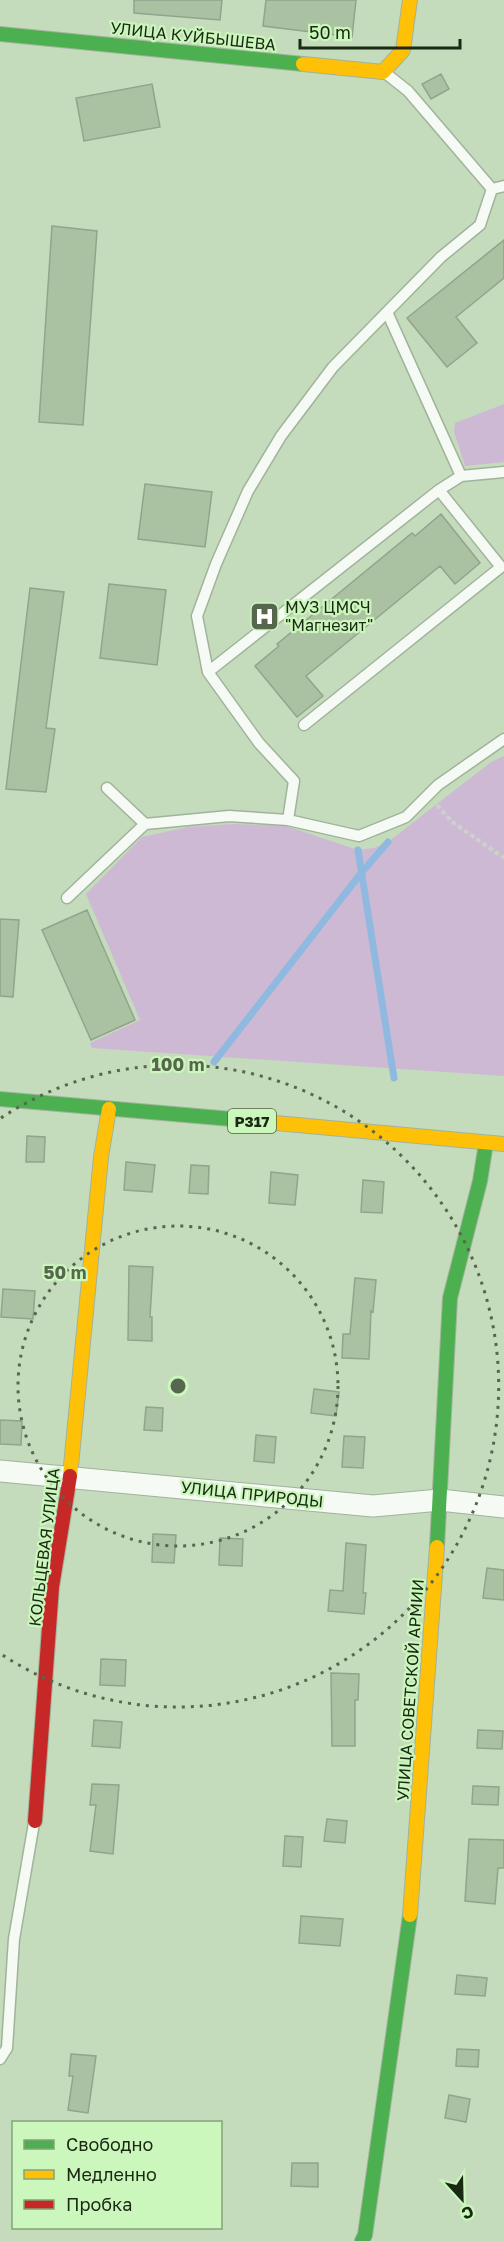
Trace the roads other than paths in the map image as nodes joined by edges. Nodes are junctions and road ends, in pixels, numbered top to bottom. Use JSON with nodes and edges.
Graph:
{"nodes":[{"id":1,"x":410,"y":0,"type":"edge"},
{"id":2,"x":0,"y":34,"type":"edge"},
{"id":3,"x":383,"y":72,"type":"junction"},
{"id":4,"x":504,"y":186,"type":"edge"},
{"id":5,"x":492,"y":189,"type":"junction"},
{"id":6,"x":387,"y":312,"type":"junction"},
{"id":7,"x":504,"y":472,"type":"edge"},
{"id":8,"x":461,"y":476,"type":"junction"},
{"id":9,"x":439,"y":490,"type":"junction"},
{"id":10,"x":208,"y":672,"type":"junction"},
{"id":11,"x":304,"y":725,"type":"dead end"},
{"id":12,"x":504,"y":739,"type":"edge"},
{"id":13,"x":107,"y":788,"type":"dead end"},
{"id":14,"x":288,"y":820,"type":"junction"},
{"id":15,"x":145,"y":824,"type":"junction"},
{"id":16,"x":68,"y":898,"type":"dead end"},
{"id":17,"x":0,"y":1099,"type":"edge"},
{"id":18,"x":109,"y":1109,"type":"junction"},
{"id":19,"x":486,"y":1143,"type":"junction"},
{"id":20,"x":504,"y":1144,"type":"edge"},
{"id":21,"x":0,"y":1471,"type":"edge"},
{"id":22,"x":70,"y":1476,"type":"junction"},
{"id":23,"x":440,"y":1500,"type":"junction"},
{"id":24,"x":504,"y":1507,"type":"edge"},
{"id":25,"x":35,"y":1821,"type":"joint"},
{"id":26,"x":0,"y":2059,"type":"edge"},
{"id":27,"x":362,"y":2241,"type":"edge"}],
"edges":[{"from":1,"to":3,"type":"street"},
{"from":2,"to":3,"type":"street","name":"УЛИЦА КУЙБЫШЕВА"},
{"from":3,"to":5,"type":"lane"},
{"from":4,"to":5,"type":"lane"},
{"from":5,"to":6,"type":"lane"},
{"from":6,"to":8,"type":"lane"},
{"from":6,"to":10,"type":"lane"},
{"from":7,"to":8,"type":"lane"},
{"from":8,"to":9,"type":"lane"},
{"from":9,"to":10,"type":"lane"},
{"from":9,"to":11,"type":"lane"},
{"from":10,"to":14,"type":"lane"},
{"from":12,"to":14,"type":"lane"},
{"from":13,"to":15,"type":"lane"},
{"from":14,"to":15,"type":"lane"},
{"from":15,"to":16,"type":"lane"},
{"from":17,"to":18,"type":"street","number":"Р317"},
{"from":18,"to":19,"type":"street","number":"Р317"},
{"from":18,"to":22,"type":"street","name":"КОЛЬЦЕВАЯ УЛИЦА"},
{"from":19,"to":20,"type":"street","number":"Р317"},
{"from":19,"to":23,"type":"street","name":"УЛИЦА СОВЕТСКОЙ АРМИИ"},
{"from":21,"to":22,"type":"street","name":"УЛИЦА ПРИРОДЫ"},
{"from":22,"to":23,"type":"street","name":"УЛИЦА ПРИРОДЫ"},
{"from":22,"to":25,"type":"street","name":"КОЛЬЦЕВАЯ УЛИЦА"},
{"from":23,"to":24,"type":"street","name":"УЛИЦА ПРИРОДЫ"},
{"from":23,"to":27,"type":"street","name":"УЛИЦА СОВЕТСКОЙ АРМИИ"},
{"from":25,"to":26,"type":"lane","name":"КОЛЬЦЕВАЯ УЛИЦА"}]}
